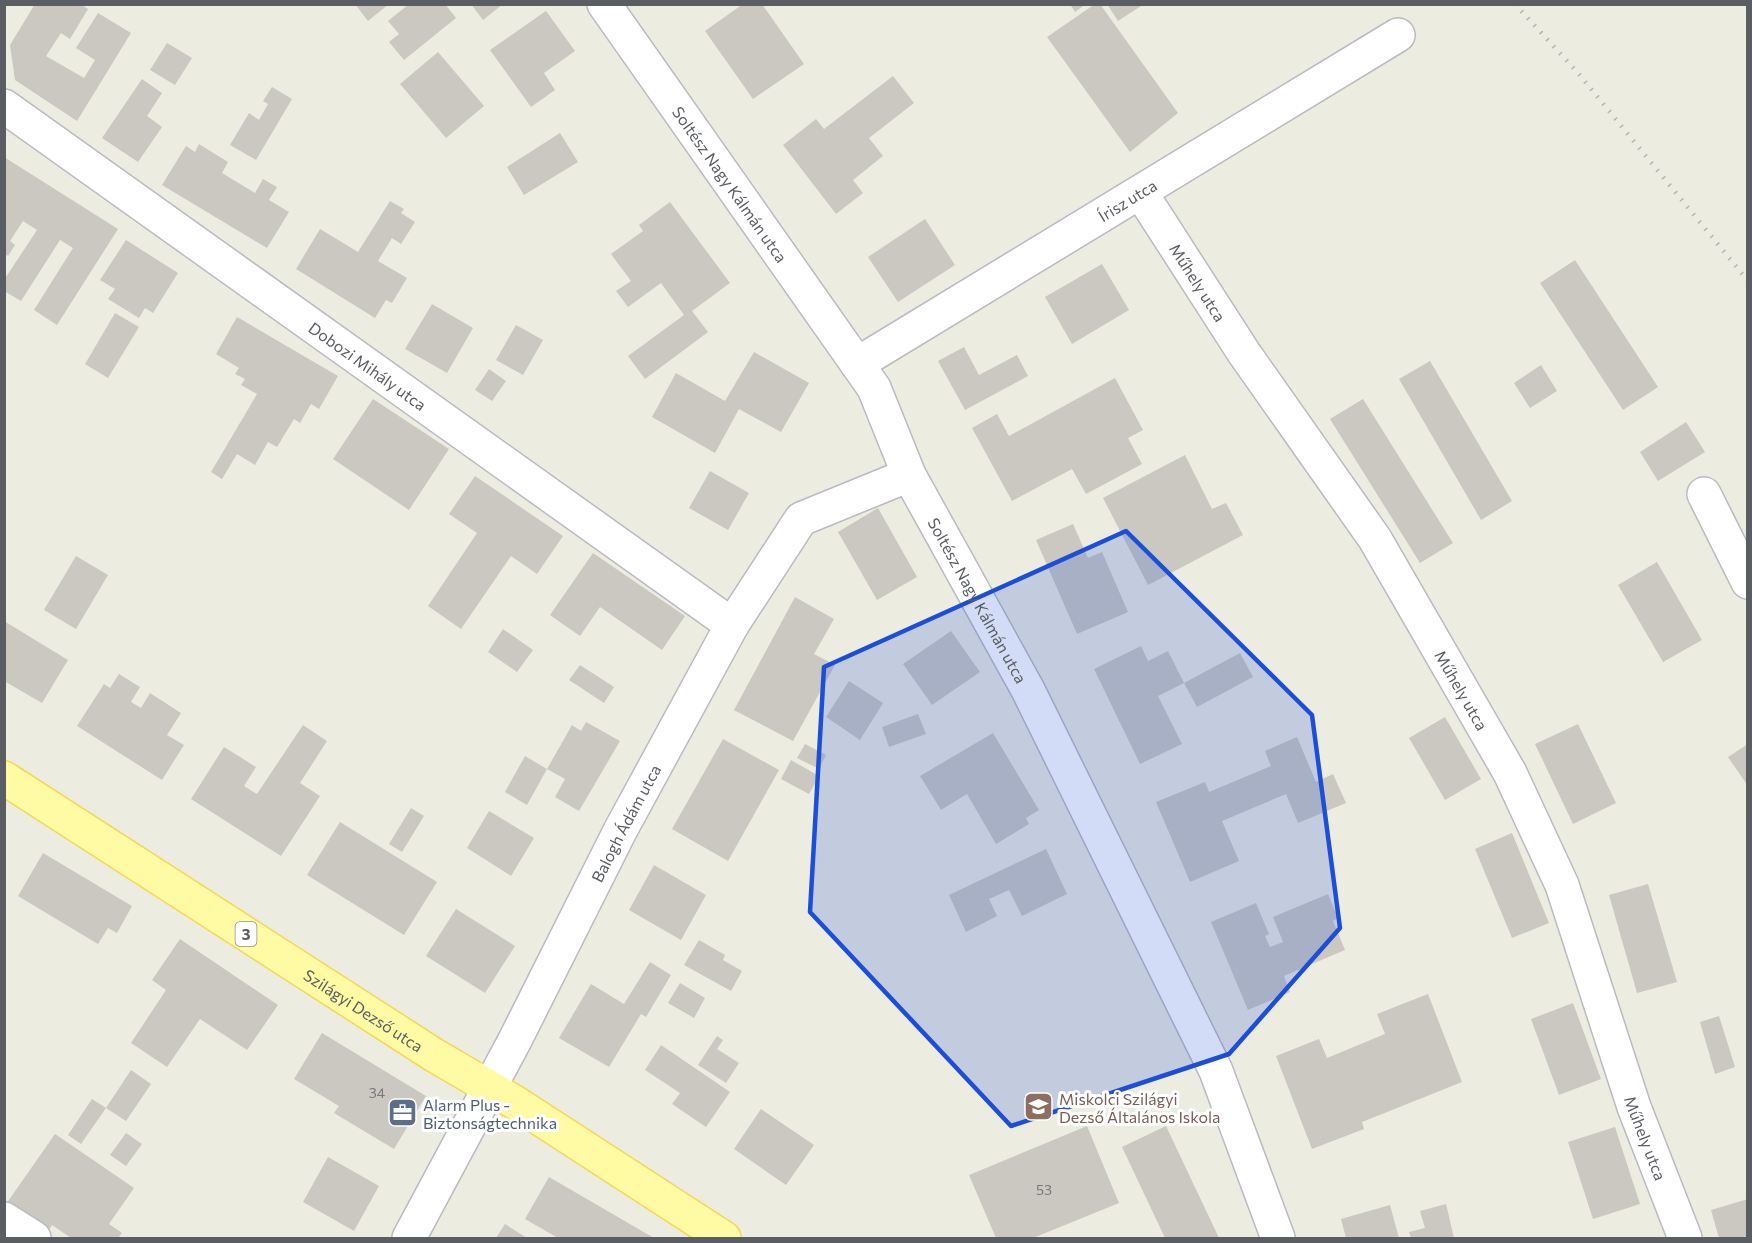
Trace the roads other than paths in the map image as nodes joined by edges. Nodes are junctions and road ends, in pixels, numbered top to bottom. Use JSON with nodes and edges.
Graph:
{"nodes":[{"id":1,"x":604,"y":4,"type":"edge"},
{"id":2,"x":1398,"y":35,"type":"dead end"},
{"id":3,"x":4,"y":106,"type":"edge"},
{"id":4,"x":1141,"y":193,"type":"junction"},
{"id":5,"x":857,"y":364,"type":"junction"},
{"id":6,"x":909,"y":475,"type":"junction"},
{"id":7,"x":1704,"y":495,"type":"dead end"},
{"id":8,"x":1748,"y":582,"type":"edge"},
{"id":9,"x":732,"y":626,"type":"junction"},
{"id":10,"x":4,"y":778,"type":"edge"},
{"id":11,"x":489,"y":1088,"type":"junction"},
{"id":12,"x":4,"y":1219,"type":"edge"},
{"id":13,"x":34,"y":1239,"type":"edge"},
{"id":14,"x":409,"y":1239,"type":"edge"},
{"id":15,"x":724,"y":1239,"type":"edge"},
{"id":16,"x":1278,"y":1239,"type":"edge"},
{"id":17,"x":1685,"y":1239,"type":"edge"}],
"edges":[{"from":1,"to":5,"type":"street","name":"Soltész Nagy Kálmán utca"},
{"from":2,"to":4,"type":"street","name":"Írisz utca"},
{"from":3,"to":9,"type":"street","name":"Dobozi Mihály utca"},
{"from":4,"to":5,"type":"street","name":"Írisz utca"},
{"from":4,"to":17,"type":"street","name":"Műhely utca"},
{"from":5,"to":6,"type":"street","name":"Soltész Nagy Kálmán utca"},
{"from":6,"to":9,"type":"street","name":"Balogh Ádám utca"},
{"from":6,"to":16,"type":"street","name":"Soltész Nagy Kálmán utca"},
{"from":7,"to":8,"type":"street"},
{"from":9,"to":11,"type":"street","name":"Balogh Ádám utca"},
{"from":10,"to":11,"type":"main road","name":"Szilágyi Dezső utca","number":"3"},
{"from":11,"to":14,"type":"street","name":"Balogh Ádám utca"},
{"from":11,"to":15,"type":"main road","name":"Szilágyi Dezső utca","number":"3"},
{"from":12,"to":13,"type":"street"}]}
